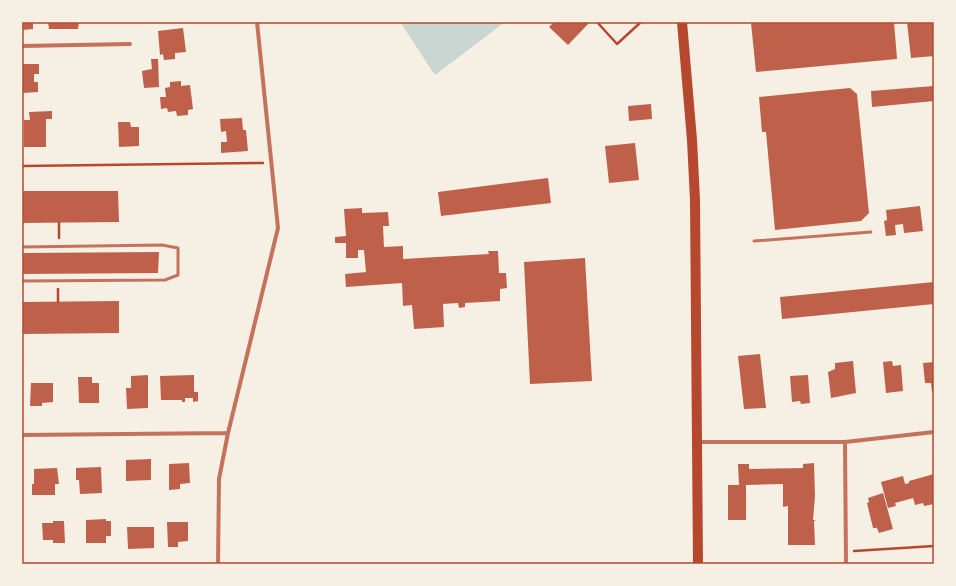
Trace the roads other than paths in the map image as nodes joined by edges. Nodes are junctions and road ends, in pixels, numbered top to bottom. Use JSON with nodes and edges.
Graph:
{"nodes":[{"id":1,"x":256,"y":22,"type":"edge"},
{"id":2,"x":682,"y":22,"type":"edge"},
{"id":3,"x":130,"y":44,"type":"dead end"},
{"id":4,"x":22,"y":46,"type":"edge"},
{"id":5,"x":871,"y":232,"type":"dead end"},
{"id":6,"x":754,"y":241,"type":"dead end"},
{"id":7,"x":22,"y":247,"type":"edge"},
{"id":8,"x":22,"y":281,"type":"edge"},
{"id":9,"x":934,"y":432,"type":"edge"},
{"id":10,"x":228,"y":433,"type":"junction"},
{"id":11,"x":22,"y":435,"type":"edge"},
{"id":12,"x":698,"y":442,"type":"junction"},
{"id":13,"x":845,"y":442,"type":"junction"},
{"id":14,"x":218,"y":564,"type":"edge"},
{"id":15,"x":698,"y":564,"type":"edge"},
{"id":16,"x":846,"y":564,"type":"edge"}],
"edges":[{"from":1,"to":10,"type":"street"},
{"from":2,"to":12,"type":"main road"},
{"from":3,"to":4,"type":"street"},
{"from":5,"to":6,"type":"lane"},
{"from":7,"to":8,"type":"lane"},
{"from":9,"to":13,"type":"street"},
{"from":10,"to":11,"type":"street"},
{"from":10,"to":14,"type":"street"},
{"from":12,"to":13,"type":"street"},
{"from":12,"to":15,"type":"main road"},
{"from":13,"to":16,"type":"street"}]}
